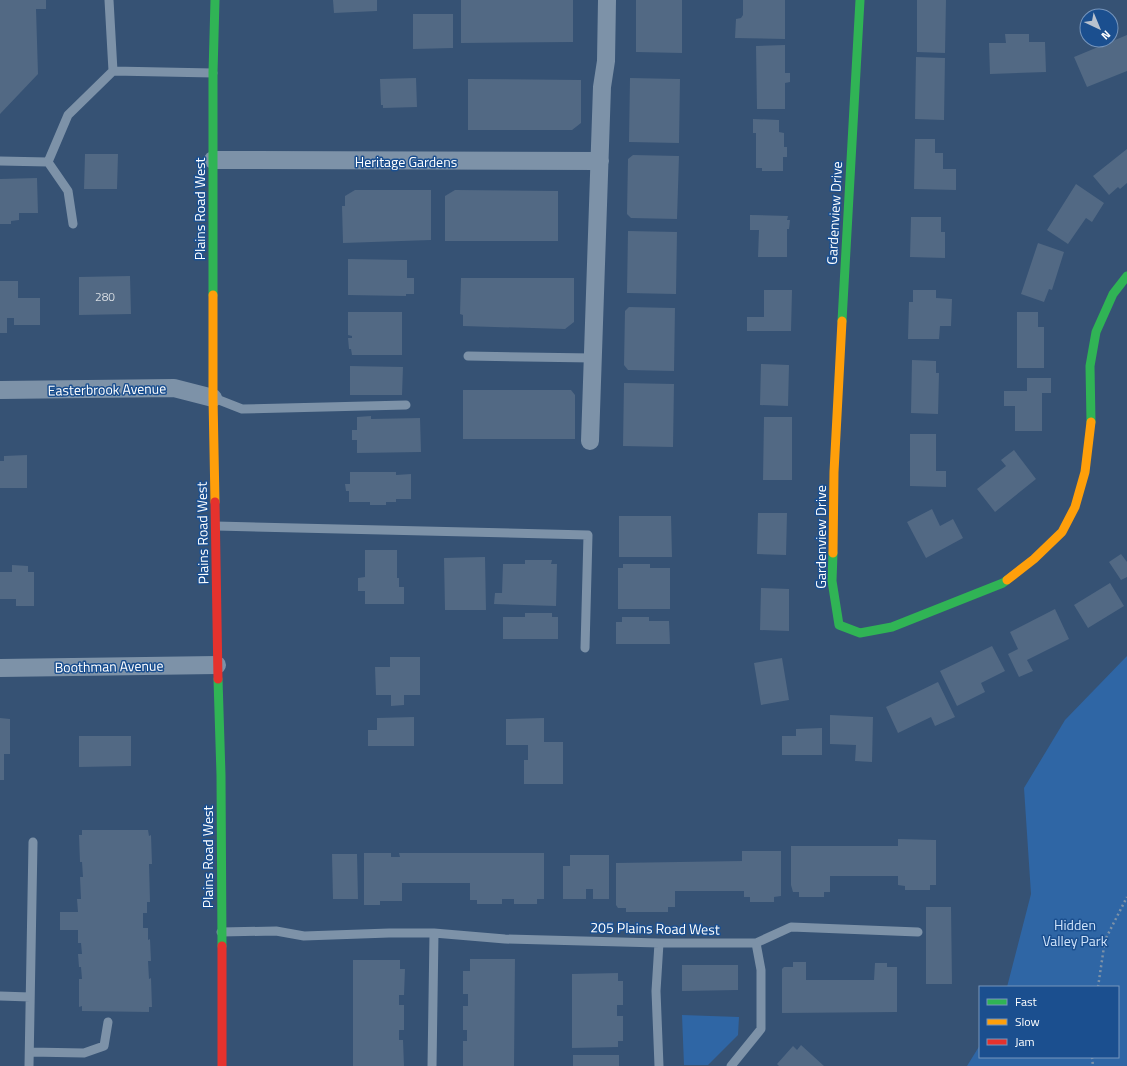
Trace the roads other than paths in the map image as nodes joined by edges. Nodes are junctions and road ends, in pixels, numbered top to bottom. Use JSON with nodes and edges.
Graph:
{"nodes":[{"id":1,"x":109,"y":0,"type":"edge"},
{"id":2,"x":214,"y":0,"type":"edge"},
{"id":3,"x":607,"y":0,"type":"edge"},
{"id":4,"x":860,"y":0,"type":"edge"},
{"id":5,"x":113,"y":71,"type":"junction"},
{"id":6,"x":213,"y":73,"type":"junction"},
{"id":7,"x":213,"y":160,"type":"junction"},
{"id":8,"x":0,"y":161,"type":"edge"},
{"id":9,"x":600,"y":161,"type":"junction"},
{"id":10,"x":48,"y":162,"type":"junction"},
{"id":11,"x":73,"y":224,"type":"dead end"},
{"id":12,"x":1127,"y":276,"type":"edge"},
{"id":13,"x":468,"y":356,"type":"dead end"},
{"id":14,"x":593,"y":358,"type":"junction"},
{"id":15,"x":0,"y":390,"type":"edge"},
{"id":16,"x":213,"y":398,"type":"junction"},
{"id":17,"x":406,"y":405,"type":"dead end"},
{"id":18,"x":590,"y":441,"type":"dead end"},
{"id":19,"x":216,"y":526,"type":"junction"},
{"id":20,"x":585,"y":648,"type":"dead end"},
{"id":21,"x":217,"y":665,"type":"junction"},
{"id":22,"x":0,"y":668,"type":"edge"},
{"id":23,"x":33,"y":842,"type":"dead end"},
{"id":24,"x":221,"y":932,"type":"junction"},
{"id":25,"x":918,"y":932,"type":"dead end"},
{"id":26,"x":434,"y":933,"type":"junction"},
{"id":27,"x":659,"y":943,"type":"junction"},
{"id":28,"x":756,"y":943,"type":"junction"},
{"id":29,"x":0,"y":996,"type":"edge"},
{"id":30,"x":30,"y":997,"type":"junction"},
{"id":31,"x":108,"y":1022,"type":"dead end"},
{"id":32,"x":30,"y":1052,"type":"junction"},
{"id":33,"x":29,"y":1066,"type":"edge"},
{"id":34,"x":222,"y":1066,"type":"edge"},
{"id":35,"x":432,"y":1066,"type":"edge"},
{"id":36,"x":659,"y":1066,"type":"edge"},
{"id":37,"x":731,"y":1066,"type":"edge"}],
"edges":[{"from":1,"to":5,"type":"lane"},
{"from":2,"to":6,"type":"street","name":"Plains Road West"},
{"from":3,"to":9,"type":"street"},
{"from":4,"to":12,"type":"street","name":"Gardenview Drive"},
{"from":5,"to":6,"type":"lane"},
{"from":5,"to":10,"type":"lane"},
{"from":6,"to":7,"type":"street","name":"Plains Road West"},
{"from":7,"to":9,"type":"street","name":"Heritage Gardens"},
{"from":7,"to":16,"type":"street","name":"Plains Road West"},
{"from":8,"to":10,"type":"lane"},
{"from":9,"to":14,"type":"street"},
{"from":10,"to":11,"type":"lane"},
{"from":13,"to":14,"type":"lane"},
{"from":14,"to":18,"type":"street"},
{"from":15,"to":16,"type":"street","name":"Easterbrook Avenue"},
{"from":16,"to":17,"type":"lane"},
{"from":16,"to":19,"type":"street","name":"Plains Road West"},
{"from":19,"to":20,"type":"lane"},
{"from":19,"to":21,"type":"street","name":"Plains Road West"},
{"from":21,"to":22,"type":"street","name":"Boothman Avenue"},
{"from":21,"to":24,"type":"street","name":"Plains Road West"},
{"from":23,"to":30,"type":"lane"},
{"from":24,"to":26,"type":"lane","name":"205 Plains Road West"},
{"from":24,"to":34,"type":"street","name":"Plains Road West"},
{"from":25,"to":28,"type":"lane","name":"205 Plains Road West"},
{"from":26,"to":27,"type":"lane","name":"205 Plains Road West"},
{"from":26,"to":35,"type":"lane"},
{"from":27,"to":28,"type":"lane","name":"205 Plains Road West"},
{"from":27,"to":36,"type":"lane"},
{"from":28,"to":37,"type":"lane"},
{"from":29,"to":30,"type":"lane"},
{"from":30,"to":32,"type":"lane"},
{"from":31,"to":32,"type":"lane"},
{"from":32,"to":33,"type":"lane"}]}
